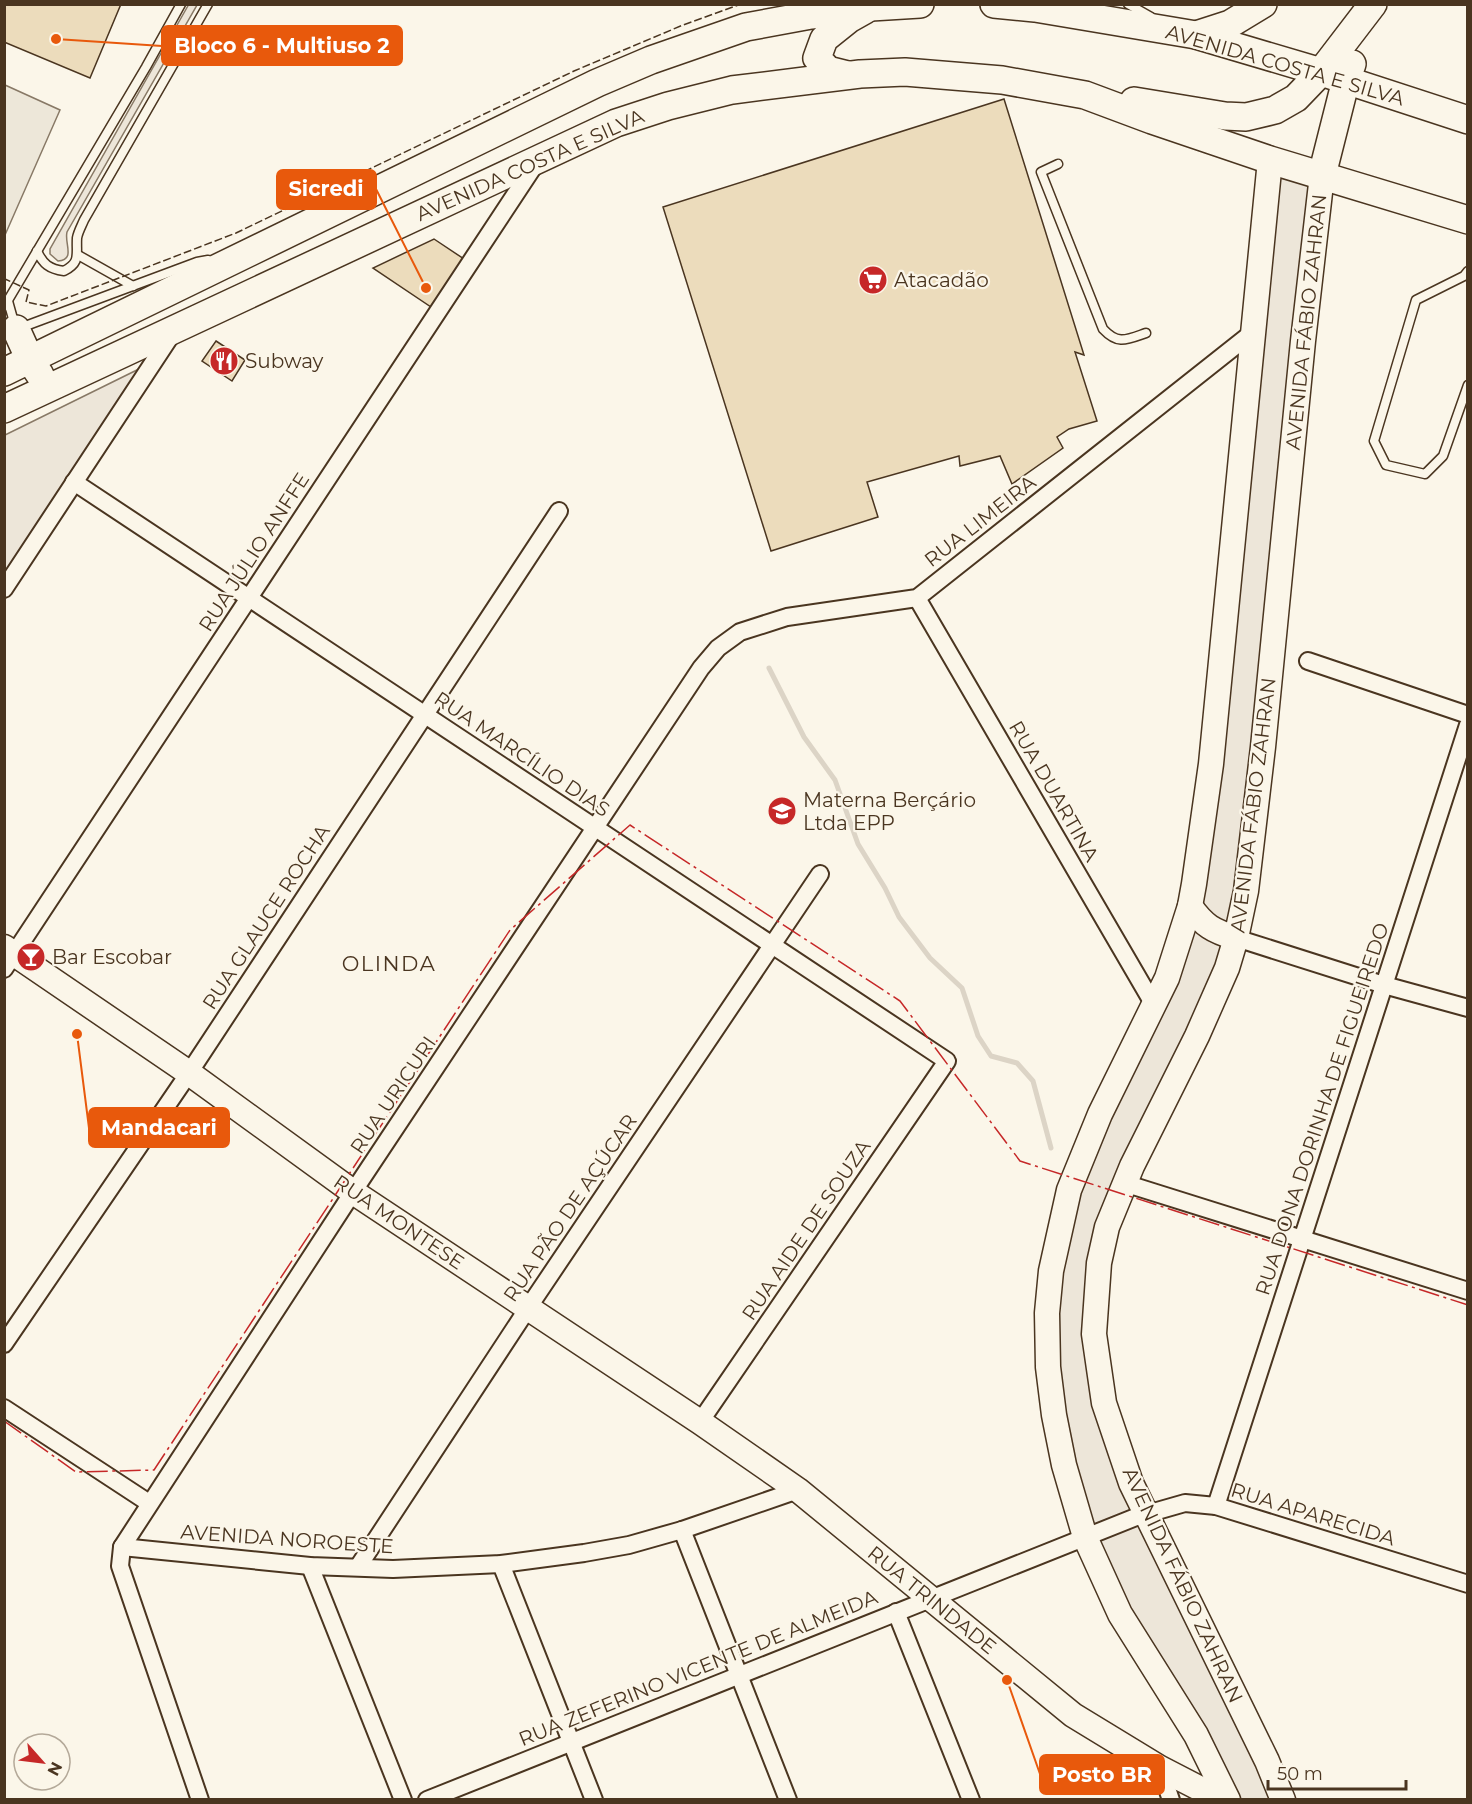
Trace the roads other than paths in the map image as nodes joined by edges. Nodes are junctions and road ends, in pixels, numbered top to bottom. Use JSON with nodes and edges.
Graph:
{"nodes":[{"id":1,"x":181,"y":4,"type":"edge"},
{"id":2,"x":208,"y":4,"type":"edge"},
{"id":3,"x":920,"y":4,"type":"edge"},
{"id":4,"x":994,"y":4,"type":"edge"},
{"id":5,"x":1128,"y":4,"type":"edge"},
{"id":6,"x":1263,"y":4,"type":"edge"},
{"id":7,"x":1374,"y":4,"type":"edge"},
{"id":8,"x":872,"y":7,"type":"junction"},
{"id":9,"x":1188,"y":34,"type":"junction"},
{"id":10,"x":848,"y":75,"type":"junction"},
{"id":11,"x":1333,"y":76,"type":"junction"},
{"id":12,"x":1085,"y":94,"type":"junction"},
{"id":13,"x":1467,"y":120,"type":"edge"},
{"id":14,"x":539,"y":158,"type":"junction"},
{"id":15,"x":1270,"y":160,"type":"junction"},
{"id":16,"x":1058,"y":164,"type":"dead end"},
{"id":17,"x":1322,"y":176,"type":"junction"},
{"id":18,"x":1467,"y":220,"type":"edge"},
{"id":19,"x":38,"y":251,"type":"junction"},
{"id":20,"x":250,"y":251,"type":"junction"},
{"id":21,"x":78,"y":255,"type":"junction"},
{"id":22,"x":1467,"y":270,"type":"edge"},
{"id":23,"x":133,"y":286,"type":"junction"},
{"id":24,"x":8,"y":318,"type":"edge"},
{"id":25,"x":175,"y":329,"type":"junction"},
{"id":26,"x":1253,"y":332,"type":"junction"},
{"id":27,"x":1146,"y":333,"type":"dead end"},
{"id":28,"x":30,"y":360,"type":"junction"},
{"id":29,"x":4,"y":372,"type":"edge"},
{"id":30,"x":1467,"y":385,"type":"edge"},
{"id":31,"x":50,"y":388,"type":"junction"},
{"id":32,"x":4,"y":409,"type":"edge"},
{"id":33,"x":74,"y":482,"type":"junction"},
{"id":34,"x":559,"y":512,"type":"dead end"},
{"id":35,"x":4,"y":589,"type":"edge"},
{"id":36,"x":249,"y":598,"type":"junction"},
{"id":37,"x":918,"y":598,"type":"junction"},
{"id":38,"x":1308,"y":661,"type":"dead end"},
{"id":39,"x":424,"y":714,"type":"junction"},
{"id":40,"x":1467,"y":715,"type":"edge"},
{"id":41,"x":1467,"y":725,"type":"edge"},
{"id":42,"x":595,"y":828,"type":"junction"},
{"id":43,"x":820,"y":874,"type":"dead end"},
{"id":44,"x":1190,"y":906,"type":"junction"},
{"id":45,"x":1236,"y":938,"type":"junction"},
{"id":46,"x":771,"y":945,"type":"junction"},
{"id":47,"x":8,"y":956,"type":"edge"},
{"id":48,"x":1384,"y":985,"type":"junction"},
{"id":49,"x":1154,"y":1005,"type":"junction"},
{"id":50,"x":1467,"y":1008,"type":"edge"},
{"id":51,"x":947,"y":1061,"type":"joint"},
{"id":52,"x":189,"y":1073,"type":"junction"},
{"id":53,"x":1124,"y":1183,"type":"junction"},
{"id":54,"x":353,"y":1192,"type":"junction"},
{"id":55,"x":1302,"y":1239,"type":"junction"},
{"id":56,"x":1467,"y":1291,"type":"edge"},
{"id":57,"x":528,"y":1308,"type":"junction"},
{"id":58,"x":4,"y":1344,"type":"edge"},
{"id":59,"x":4,"y":1408,"type":"edge"},
{"id":60,"x":700,"y":1422,"type":"junction"},
{"id":61,"x":798,"y":1490,"type":"junction"},
{"id":62,"x":149,"y":1503,"type":"junction"},
{"id":63,"x":1216,"y":1506,"type":"junction"},
{"id":64,"x":1145,"y":1513,"type":"junction"},
{"id":65,"x":682,"y":1530,"type":"junction"},
{"id":66,"x":1085,"y":1537,"type":"junction"},
{"id":67,"x":122,"y":1547,"type":"junction"},
{"id":68,"x":501,"y":1564,"type":"junction"},
{"id":69,"x":310,"y":1566,"type":"junction"},
{"id":70,"x":358,"y":1567,"type":"junction"},
{"id":71,"x":1467,"y":1584,"type":"edge"},
{"id":72,"x":930,"y":1598,"type":"junction"},
{"id":73,"x":896,"y":1612,"type":"junction"},
{"id":74,"x":739,"y":1674,"type":"junction"},
{"id":75,"x":571,"y":1740,"type":"junction"},
{"id":76,"x":1160,"y":1768,"type":"junction"},
{"id":77,"x":200,"y":1800,"type":"edge"},
{"id":78,"x":403,"y":1800,"type":"edge"},
{"id":79,"x":427,"y":1800,"type":"edge"},
{"id":80,"x":594,"y":1800,"type":"edge"},
{"id":81,"x":788,"y":1800,"type":"edge"},
{"id":82,"x":971,"y":1800,"type":"edge"},
{"id":83,"x":1171,"y":1800,"type":"edge"},
{"id":84,"x":1222,"y":1800,"type":"edge"},
{"id":85,"x":1228,"y":1800,"type":"edge"},
{"id":86,"x":1283,"y":1800,"type":"edge"}],
"edges":[{"from":1,"to":19,"type":"lane"},
{"from":2,"to":21,"type":"lane"},
{"from":3,"to":8,"type":"main road","name":"AVENIDA COSTA E SILVA"},
{"from":4,"to":9,"type":"main road","name":"AVENIDA COSTA E SILVA"},
{"from":5,"to":9,"type":"lane"},
{"from":6,"to":9,"type":"main road"},
{"from":7,"to":11,"type":"main road"},
{"from":8,"to":10,"type":"main road"},
{"from":8,"to":20,"type":"main road","name":"AVENIDA COSTA E SILVA"},
{"from":9,"to":11,"type":"main road","name":"AVENIDA COSTA E SILVA"},
{"from":10,"to":12,"type":"main road","name":"AVENIDA COSTA E SILVA"},
{"from":10,"to":14,"type":"main road","name":"AVENIDA COSTA E SILVA"},
{"from":11,"to":12,"type":"main road"},
{"from":11,"to":13,"type":"main road","name":"AVENIDA COSTA E SILVA"},
{"from":11,"to":17,"type":"main road","name":"AVENIDA FÁBIO ZAHRAN"},
{"from":12,"to":15,"type":"main road","name":"AVENIDA COSTA E SILVA"},
{"from":14,"to":25,"type":"main road","name":"AVENIDA COSTA E SILVA"},
{"from":14,"to":36,"type":"street","name":"RUA JÚLIO ANFFE"},
{"from":15,"to":17,"type":"main road","name":"AVENIDA COSTA E SILVA"},
{"from":15,"to":26,"type":"main road"},
{"from":16,"to":27,"type":"lane"},
{"from":17,"to":18,"type":"main road","name":"AVENIDA COSTA E SILVA"},
{"from":17,"to":45,"type":"main road","name":"AVENIDA FÁBIO ZAHRAN"},
{"from":19,"to":21,"type":"lane"},
{"from":19,"to":24,"type":"lane"},
{"from":20,"to":23,"type":"lane"},
{"from":20,"to":28,"type":"main road","name":"AVENIDA COSTA E SILVA"},
{"from":21,"to":23,"type":"lane"},
{"from":22,"to":30,"type":"lane"},
{"from":23,"to":24,"type":"lane"},
{"from":24,"to":28,"type":"main road"},
{"from":25,"to":31,"type":"main road","name":"AVENIDA COSTA E SILVA"},
{"from":25,"to":33,"type":"street"},
{"from":26,"to":37,"type":"street","name":"RUA LIMEIRA"},
{"from":26,"to":44,"type":"main road"},
{"from":28,"to":29,"type":"main road","name":"AVENIDA COSTA E SILVA"},
{"from":28,"to":31,"type":"main road"},
{"from":31,"to":32,"type":"main road","name":"AVENIDA COSTA E SILVA"},
{"from":33,"to":35,"type":"street"},
{"from":33,"to":36,"type":"street","name":"RUA MARCÍLIO DIAS"},
{"from":34,"to":39,"type":"street","name":"RUA GLAUCE ROCHA"},
{"from":36,"to":39,"type":"street","name":"RUA MARCÍLIO DIAS"},
{"from":36,"to":47,"type":"street","name":"RUA JÚLIO ANFFE"},
{"from":37,"to":42,"type":"street","name":"RUA URICURI"},
{"from":37,"to":49,"type":"street","name":"RUA DUARTINA"},
{"from":38,"to":40,"type":"street"},
{"from":39,"to":42,"type":"street","name":"RUA MARCÍLIO DIAS"},
{"from":39,"to":52,"type":"street","name":"RUA GLAUCE ROCHA"},
{"from":41,"to":48,"type":"street","name":"RUA DONA DORINHA DE FIGUEIREDO"},
{"from":42,"to":46,"type":"street","name":"RUA MARCÍLIO DIAS"},
{"from":42,"to":54,"type":"street","name":"RUA URICURI"},
{"from":43,"to":46,"type":"street","name":"RUA PÃO DE AÇÚCAR"},
{"from":44,"to":45,"type":"main road"},
{"from":44,"to":49,"type":"main road"},
{"from":45,"to":48,"type":"street"},
{"from":45,"to":53,"type":"main road","name":"AVENIDA FÁBIO ZAHRAN"},
{"from":46,"to":51,"type":"street","name":"RUA MARCÍLIO DIAS"},
{"from":46,"to":57,"type":"street","name":"RUA PÃO DE AÇÚCAR"},
{"from":47,"to":52,"type":"main road","name":"RUA MONTESE"},
{"from":48,"to":50,"type":"street"},
{"from":48,"to":55,"type":"street","name":"RUA DONA DORINHA DE FIGUEIREDO"},
{"from":49,"to":66,"type":"main road"},
{"from":51,"to":60,"type":"street","name":"RUA AIDE DE SOUZA"},
{"from":52,"to":54,"type":"main road","name":"RUA MONTESE"},
{"from":52,"to":58,"type":"street","name":"RUA GLAUCE ROCHA"},
{"from":53,"to":55,"type":"street"},
{"from":53,"to":64,"type":"main road","name":"AVENIDA FÁBIO ZAHRAN"},
{"from":54,"to":57,"type":"main road","name":"RUA MONTESE"},
{"from":54,"to":62,"type":"street","name":"RUA URICURI"},
{"from":55,"to":56,"type":"street"},
{"from":55,"to":63,"type":"street","name":"RUA DONA DORINHA DE FIGUEIREDO"},
{"from":57,"to":60,"type":"main road","name":"RUA MONTESE"},
{"from":57,"to":70,"type":"street","name":"RUA PÃO DE AÇÚCAR"},
{"from":59,"to":62,"type":"street"},
{"from":60,"to":61,"type":"main road","name":"RUA MONTESE"},
{"from":61,"to":65,"type":"street","name":"AVENIDA NOROESTE"},
{"from":61,"to":72,"type":"main road","name":"RUA TRINDADE"},
{"from":62,"to":67,"type":"street","name":"RUA URICURI"},
{"from":63,"to":64,"type":"street","name":"RUA APARECIDA"},
{"from":63,"to":71,"type":"street","name":"RUA APARECIDA"},
{"from":64,"to":66,"type":"street","name":"RUA APARECIDA"},
{"from":64,"to":86,"type":"main road","name":"AVENIDA FÁBIO ZAHRAN"},
{"from":65,"to":68,"type":"street","name":"AVENIDA NOROESTE"},
{"from":65,"to":74,"type":"street"},
{"from":66,"to":72,"type":"street","name":"RUA ZEFERINO VICENTE DE ALMEIDA"},
{"from":66,"to":85,"type":"main road"},
{"from":67,"to":69,"type":"street","name":"AVENIDA NOROESTE"},
{"from":67,"to":77,"type":"street"},
{"from":68,"to":70,"type":"street","name":"AVENIDA NOROESTE"},
{"from":68,"to":75,"type":"street"},
{"from":69,"to":70,"type":"street","name":"AVENIDA NOROESTE"},
{"from":69,"to":78,"type":"street"},
{"from":72,"to":73,"type":"street","name":"RUA ZEFERINO VICENTE DE ALMEIDA"},
{"from":72,"to":76,"type":"main road","name":"RUA TRINDADE"},
{"from":73,"to":74,"type":"street","name":"RUA ZEFERINO VICENTE DE ALMEIDA"},
{"from":73,"to":82,"type":"street"},
{"from":74,"to":75,"type":"street","name":"RUA ZEFERINO VICENTE DE ALMEIDA"},
{"from":74,"to":81,"type":"street"},
{"from":75,"to":79,"type":"street","name":"RUA ZEFERINO VICENTE DE ALMEIDA"},
{"from":75,"to":80,"type":"street"},
{"from":76,"to":83,"type":"street"},
{"from":76,"to":84,"type":"main road","name":"RUA TRINDADE"}]}
